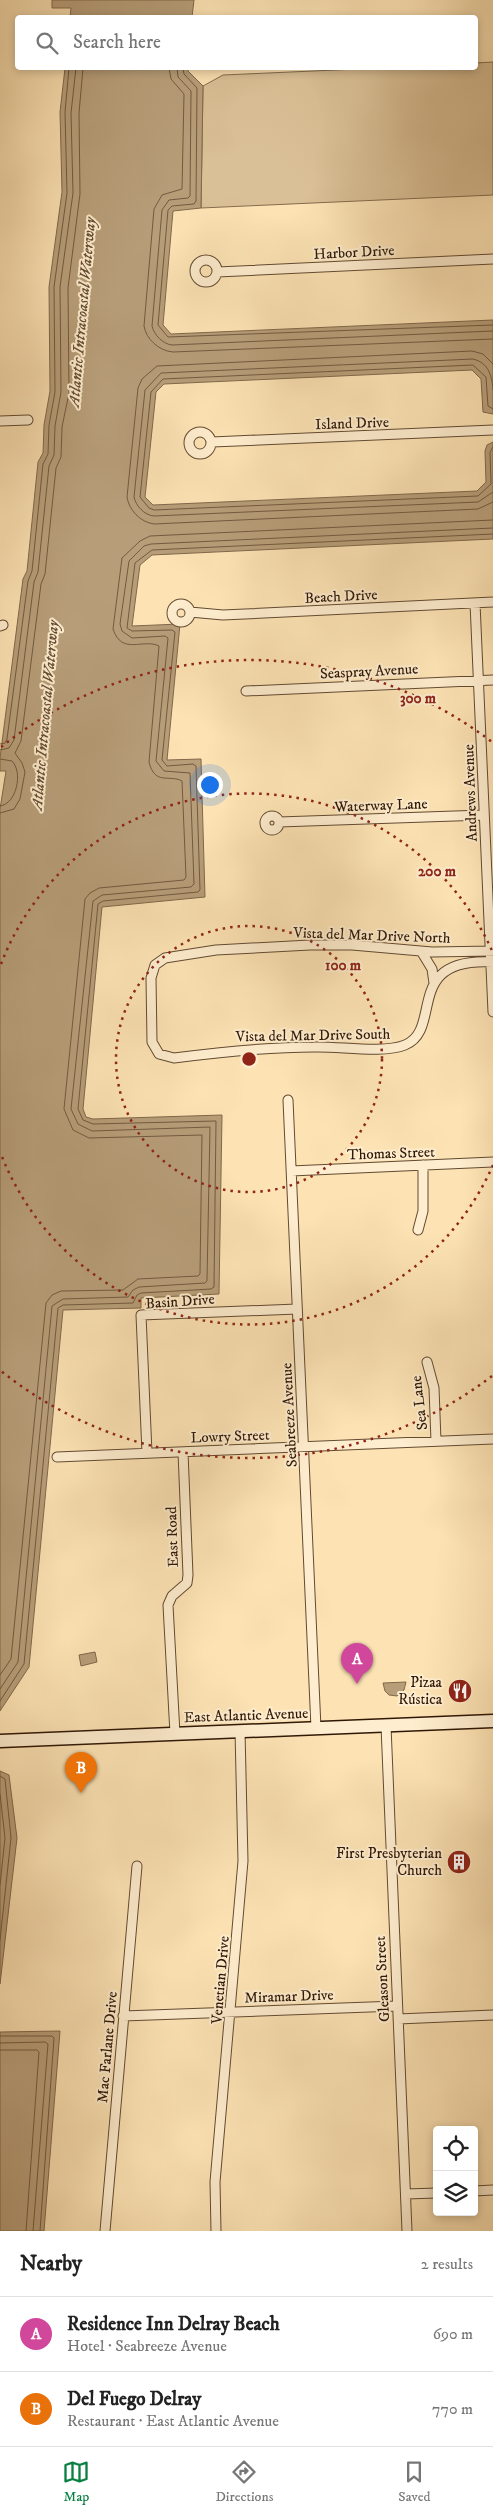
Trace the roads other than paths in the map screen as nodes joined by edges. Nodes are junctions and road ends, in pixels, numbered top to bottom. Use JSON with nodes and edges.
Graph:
{"nodes":[{"id":1,"x":493,"y":259,"type":"edge"},
{"id":2,"x":217,"y":272,"type":"dead end"},
{"id":3,"x":28,"y":420,"type":"dead end"},
{"id":4,"x":0,"y":421,"type":"edge"},
{"id":5,"x":493,"y":430,"type":"edge"},
{"id":6,"x":212,"y":442,"type":"dead end"},
{"id":7,"x":493,"y":602,"type":"edge"},
{"id":8,"x":475,"y":603,"type":"junction"},
{"id":9,"x":190,"y":612,"type":"dead end"},
{"id":10,"x":478,"y":680,"type":"junction"},
{"id":11,"x":493,"y":680,"type":"edge"},
{"id":12,"x":246,"y":691,"type":"dead end"},
{"id":13,"x":493,"y":784,"type":"edge"},
{"id":14,"x":483,"y":785,"type":"junction"},
{"id":15,"x":484,"y":815,"type":"junction"},
{"id":16,"x":279,"y":822,"type":"dead end"},
{"id":17,"x":490,"y":884,"type":"edge"},
{"id":18,"x":421,"y":951,"type":"junction"},
{"id":19,"x":492,"y":951,"type":"edge"},
{"id":20,"x":492,"y":962,"type":"edge"},
{"id":21,"x":434,"y":983,"type":"junction"},
{"id":22,"x":151,"y":986,"type":"joint"},
{"id":23,"x":493,"y":1012,"type":"edge"},
{"id":24,"x":288,"y":1100,"type":"dead end"},
{"id":25,"x":493,"y":1162,"type":"edge"},
{"id":26,"x":423,"y":1165,"type":"junction"},
{"id":27,"x":291,"y":1171,"type":"junction"},
{"id":28,"x":418,"y":1230,"type":"dead end"},
{"id":29,"x":298,"y":1309,"type":"junction"},
{"id":30,"x":427,"y":1362,"type":"dead end"},
{"id":31,"x":493,"y":1439,"type":"edge"},
{"id":32,"x":436,"y":1441,"type":"junction"},
{"id":33,"x":304,"y":1447,"type":"junction"},
{"id":34,"x":183,"y":1452,"type":"junction"},
{"id":35,"x":147,"y":1453,"type":"junction"},
{"id":36,"x":57,"y":1457,"type":"dead end"},
{"id":37,"x":493,"y":1722,"type":"edge"},
{"id":38,"x":386,"y":1726,"type":"junction"},
{"id":39,"x":316,"y":1728,"type":"junction"},
{"id":40,"x":240,"y":1731,"type":"junction"},
{"id":41,"x":175,"y":1734,"type":"junction"},
{"id":42,"x":0,"y":1741,"type":"edge"},
{"id":43,"x":137,"y":1866,"type":"dead end"},
{"id":44,"x":397,"y":2006,"type":"junction"},
{"id":45,"x":231,"y":2012,"type":"junction"},
{"id":46,"x":493,"y":2015,"type":"edge"},
{"id":47,"x":123,"y":2016,"type":"junction"},
{"id":48,"x":398,"y":2019,"type":"junction"},
{"id":49,"x":493,"y":2190,"type":"edge"},
{"id":50,"x":478,"y":2191,"type":"edge"},
{"id":51,"x":433,"y":2193,"type":"edge"},
{"id":52,"x":406,"y":2194,"type":"junction"},
{"id":53,"x":105,"y":2231,"type":"edge"},
{"id":54,"x":216,"y":2231,"type":"edge"},
{"id":55,"x":407,"y":2231,"type":"edge"}],
"edges":[{"from":1,"to":2,"type":"street","name":"Harbor Drive"},
{"from":3,"to":4,"type":"street"},
{"from":5,"to":6,"type":"street","name":"Island Drive"},
{"from":7,"to":8,"type":"street","name":"Beach Drive"},
{"from":8,"to":9,"type":"street","name":"Beach Drive"},
{"from":8,"to":10,"type":"street","name":"Andrews Avenue"},
{"from":10,"to":11,"type":"street","name":"Seaspray Avenue"},
{"from":10,"to":12,"type":"street","name":"Seaspray Avenue"},
{"from":10,"to":14,"type":"street","name":"Andrews Avenue"},
{"from":13,"to":14,"type":"street"},
{"from":14,"to":15,"type":"street","name":"Andrews Avenue"},
{"from":15,"to":16,"type":"street","name":"Waterway Lane"},
{"from":15,"to":17,"type":"street","name":"Andrews Avenue"},
{"from":17,"to":19,"type":"street","name":"Andrews Avenue"},
{"from":18,"to":19,"type":"street","name":"Vista del Mar Drive North"},
{"from":18,"to":21,"type":"street"},
{"from":18,"to":22,"type":"street","name":"Vista del Mar Drive North"},
{"from":19,"to":20,"type":"street","name":"Andrews Avenue"},
{"from":20,"to":21,"type":"street"},
{"from":20,"to":23,"type":"street","name":"Andrews Avenue"},
{"from":21,"to":22,"type":"street","name":"Vista del Mar Drive South"},
{"from":24,"to":27,"type":"street","name":"Seabreeze Avenue"},
{"from":25,"to":26,"type":"street","name":"Thomas Street"},
{"from":26,"to":27,"type":"street","name":"Thomas Street"},
{"from":26,"to":28,"type":"street"},
{"from":27,"to":29,"type":"street","name":"Seabreeze Avenue"},
{"from":29,"to":33,"type":"street","name":"Seabreeze Avenue"},
{"from":29,"to":35,"type":"street","name":"Basin Drive"},
{"from":30,"to":32,"type":"street","name":"Sea Lane"},
{"from":31,"to":32,"type":"street","name":"Lowry Street"},
{"from":32,"to":33,"type":"street","name":"Lowry Street"},
{"from":33,"to":34,"type":"street","name":"Lowry Street"},
{"from":33,"to":39,"type":"street","name":"Seabreeze Avenue"},
{"from":34,"to":35,"type":"street","name":"Lowry Street"},
{"from":34,"to":41,"type":"street","name":"East Road"},
{"from":35,"to":36,"type":"street","name":"Lowry Street"},
{"from":37,"to":38,"type":"main road","name":"East Atlantic Avenue"},
{"from":38,"to":39,"type":"main road","name":"East Atlantic Avenue"},
{"from":38,"to":44,"type":"street","name":"Gleason Street"},
{"from":39,"to":40,"type":"main road","name":"East Atlantic Avenue"},
{"from":40,"to":41,"type":"main road","name":"East Atlantic Avenue"},
{"from":40,"to":45,"type":"street","name":"Venetian Drive"},
{"from":41,"to":42,"type":"main road","name":"East Atlantic Avenue"},
{"from":43,"to":47,"type":"street","name":"Mac Farlane Drive"},
{"from":44,"to":45,"type":"street","name":"Miramar Drive"},
{"from":44,"to":48,"type":"street","name":"Gleason Street"},
{"from":45,"to":47,"type":"street","name":"Miramar Drive"},
{"from":45,"to":54,"type":"street","name":"Venetian Drive"},
{"from":46,"to":48,"type":"street"},
{"from":47,"to":53,"type":"street","name":"Mac Farlane Drive"},
{"from":48,"to":52,"type":"street","name":"Gleason Street"},
{"from":49,"to":50,"type":"street"},
{"from":51,"to":52,"type":"street"},
{"from":52,"to":55,"type":"street","name":"Gleason Street"}]}
